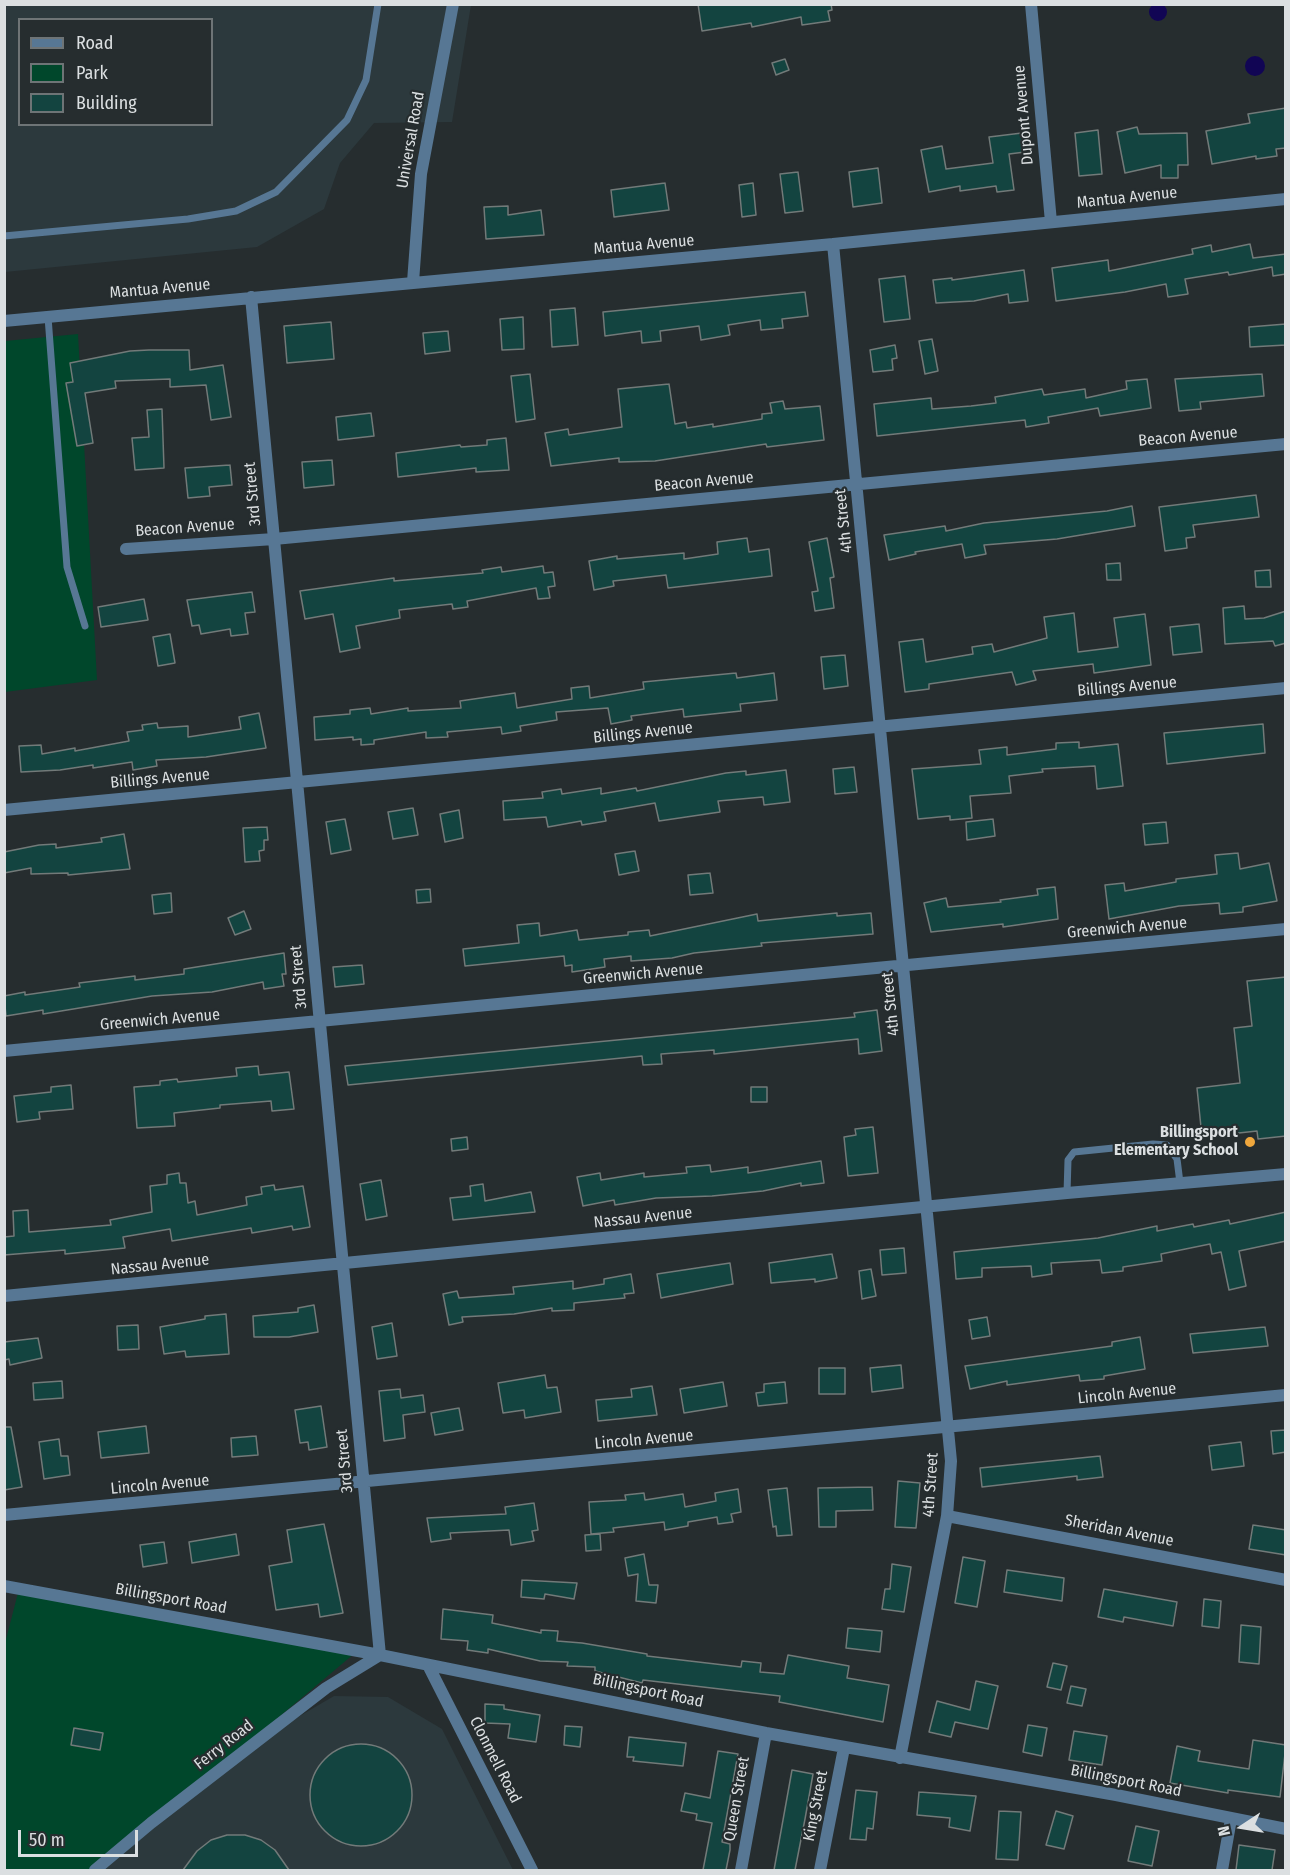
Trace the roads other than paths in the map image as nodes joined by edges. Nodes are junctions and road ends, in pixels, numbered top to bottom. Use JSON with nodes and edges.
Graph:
{"nodes":[{"id":1,"x":378,"y":4,"type":"edge"},
{"id":2,"x":453,"y":4,"type":"edge"},
{"id":3,"x":1031,"y":4,"type":"edge"},
{"id":4,"x":1286,"y":199,"type":"edge"},
{"id":5,"x":1051,"y":222,"type":"junction"},
{"id":6,"x":4,"y":236,"type":"edge"},
{"id":7,"x":833,"y":244,"type":"junction"},
{"id":8,"x":413,"y":282,"type":"junction"},
{"id":9,"x":251,"y":297,"type":"junction"},
{"id":10,"x":48,"y":317,"type":"junction"},
{"id":11,"x":4,"y":321,"type":"edge"},
{"id":12,"x":1286,"y":444,"type":"edge"},
{"id":13,"x":856,"y":484,"type":"junction"},
{"id":14,"x":274,"y":538,"type":"junction"},
{"id":15,"x":126,"y":549,"type":"dead end"},
{"id":16,"x":85,"y":626,"type":"dead end"},
{"id":17,"x":1286,"y":688,"type":"edge"},
{"id":18,"x":880,"y":727,"type":"junction"},
{"id":19,"x":297,"y":783,"type":"junction"},
{"id":20,"x":4,"y":810,"type":"edge"},
{"id":21,"x":1286,"y":929,"type":"edge"},
{"id":22,"x":904,"y":966,"type":"junction"},
{"id":23,"x":320,"y":1021,"type":"junction"},
{"id":24,"x":4,"y":1051,"type":"edge"},
{"id":25,"x":1286,"y":1174,"type":"edge"},
{"id":26,"x":1180,"y":1183,"type":"junction"},
{"id":27,"x":1067,"y":1192,"type":"junction"},
{"id":28,"x":927,"y":1206,"type":"junction"},
{"id":29,"x":342,"y":1264,"type":"junction"},
{"id":30,"x":4,"y":1296,"type":"edge"},
{"id":31,"x":1286,"y":1395,"type":"edge"},
{"id":32,"x":949,"y":1428,"type":"junction"},
{"id":33,"x":363,"y":1484,"type":"junction"},
{"id":34,"x":4,"y":1515,"type":"edge"},
{"id":35,"x":947,"y":1516,"type":"junction"},
{"id":36,"x":1286,"y":1580,"type":"edge"},
{"id":37,"x":4,"y":1586,"type":"edge"},
{"id":38,"x":380,"y":1654,"type":"junction"},
{"id":39,"x":428,"y":1665,"type":"junction"},
{"id":40,"x":766,"y":1733,"type":"junction"},
{"id":41,"x":844,"y":1748,"type":"junction"},
{"id":42,"x":900,"y":1758,"type":"junction"},
{"id":43,"x":1231,"y":1819,"type":"junction"},
{"id":44,"x":1286,"y":1829,"type":"edge"},
{"id":45,"x":94,"y":1870,"type":"edge"},
{"id":46,"x":532,"y":1870,"type":"edge"},
{"id":47,"x":741,"y":1870,"type":"edge"},
{"id":48,"x":819,"y":1870,"type":"edge"},
{"id":49,"x":1222,"y":1870,"type":"edge"}],
"edges":[{"from":1,"to":6,"type":"lane"},
{"from":2,"to":8,"type":"street","name":"Universal Road"},
{"from":3,"to":5,"type":"street","name":"Dupont Avenue"},
{"from":4,"to":5,"type":"street","name":"Mantua Avenue"},
{"from":5,"to":7,"type":"street","name":"Mantua Avenue"},
{"from":7,"to":8,"type":"street","name":"Mantua Avenue"},
{"from":7,"to":13,"type":"street","name":"4th Street"},
{"from":8,"to":9,"type":"street","name":"Mantua Avenue"},
{"from":9,"to":10,"type":"street","name":"Mantua Avenue"},
{"from":9,"to":14,"type":"street","name":"3rd Street"},
{"from":10,"to":11,"type":"street","name":"Mantua Avenue"},
{"from":10,"to":16,"type":"lane"},
{"from":12,"to":13,"type":"street","name":"Beacon Avenue"},
{"from":13,"to":14,"type":"street","name":"Beacon Avenue"},
{"from":13,"to":18,"type":"street","name":"4th Street"},
{"from":14,"to":15,"type":"street","name":"Beacon Avenue"},
{"from":14,"to":19,"type":"street","name":"3rd Street"},
{"from":17,"to":18,"type":"street","name":"Billings Avenue"},
{"from":18,"to":19,"type":"street","name":"Billings Avenue"},
{"from":18,"to":22,"type":"street","name":"4th Street"},
{"from":19,"to":20,"type":"street","name":"Billings Avenue"},
{"from":19,"to":23,"type":"street","name":"3rd Street"},
{"from":21,"to":22,"type":"street","name":"Greenwich Avenue"},
{"from":22,"to":23,"type":"street","name":"Greenwich Avenue"},
{"from":22,"to":28,"type":"street","name":"4th Street"},
{"from":23,"to":24,"type":"street","name":"Greenwich Avenue"},
{"from":23,"to":29,"type":"street","name":"3rd Street"},
{"from":25,"to":26,"type":"street","name":"Nassau Avenue"},
{"from":26,"to":27,"type":"street","name":"Nassau Avenue"},
{"from":26,"to":27,"type":"lane"},
{"from":27,"to":28,"type":"street","name":"Nassau Avenue"},
{"from":28,"to":29,"type":"street","name":"Nassau Avenue"},
{"from":28,"to":32,"type":"street","name":"4th Street"},
{"from":29,"to":30,"type":"street","name":"Nassau Avenue"},
{"from":29,"to":33,"type":"street","name":"3rd Street"},
{"from":31,"to":32,"type":"street","name":"Lincoln Avenue"},
{"from":32,"to":33,"type":"street","name":"Lincoln Avenue"},
{"from":32,"to":35,"type":"street","name":"4th Street"},
{"from":33,"to":34,"type":"street","name":"Lincoln Avenue"},
{"from":33,"to":38,"type":"street","name":"3rd Street"},
{"from":35,"to":36,"type":"street","name":"Sheridan Avenue"},
{"from":35,"to":42,"type":"street","name":"4th Street"},
{"from":37,"to":38,"type":"street","name":"Billingsport Road"},
{"from":38,"to":39,"type":"street","name":"Billingsport Road"},
{"from":38,"to":45,"type":"street","name":"Ferry Road"},
{"from":39,"to":40,"type":"street","name":"Billingsport Road"},
{"from":39,"to":46,"type":"street","name":"Clonmell Road"},
{"from":40,"to":41,"type":"street","name":"Billingsport Road"},
{"from":40,"to":47,"type":"street","name":"Queen Street"},
{"from":41,"to":42,"type":"street","name":"Billingsport Road"},
{"from":41,"to":48,"type":"street","name":"King Street"},
{"from":42,"to":43,"type":"street","name":"Billingsport Road"},
{"from":43,"to":44,"type":"street","name":"Billingsport Road"},
{"from":43,"to":49,"type":"street"}]}
